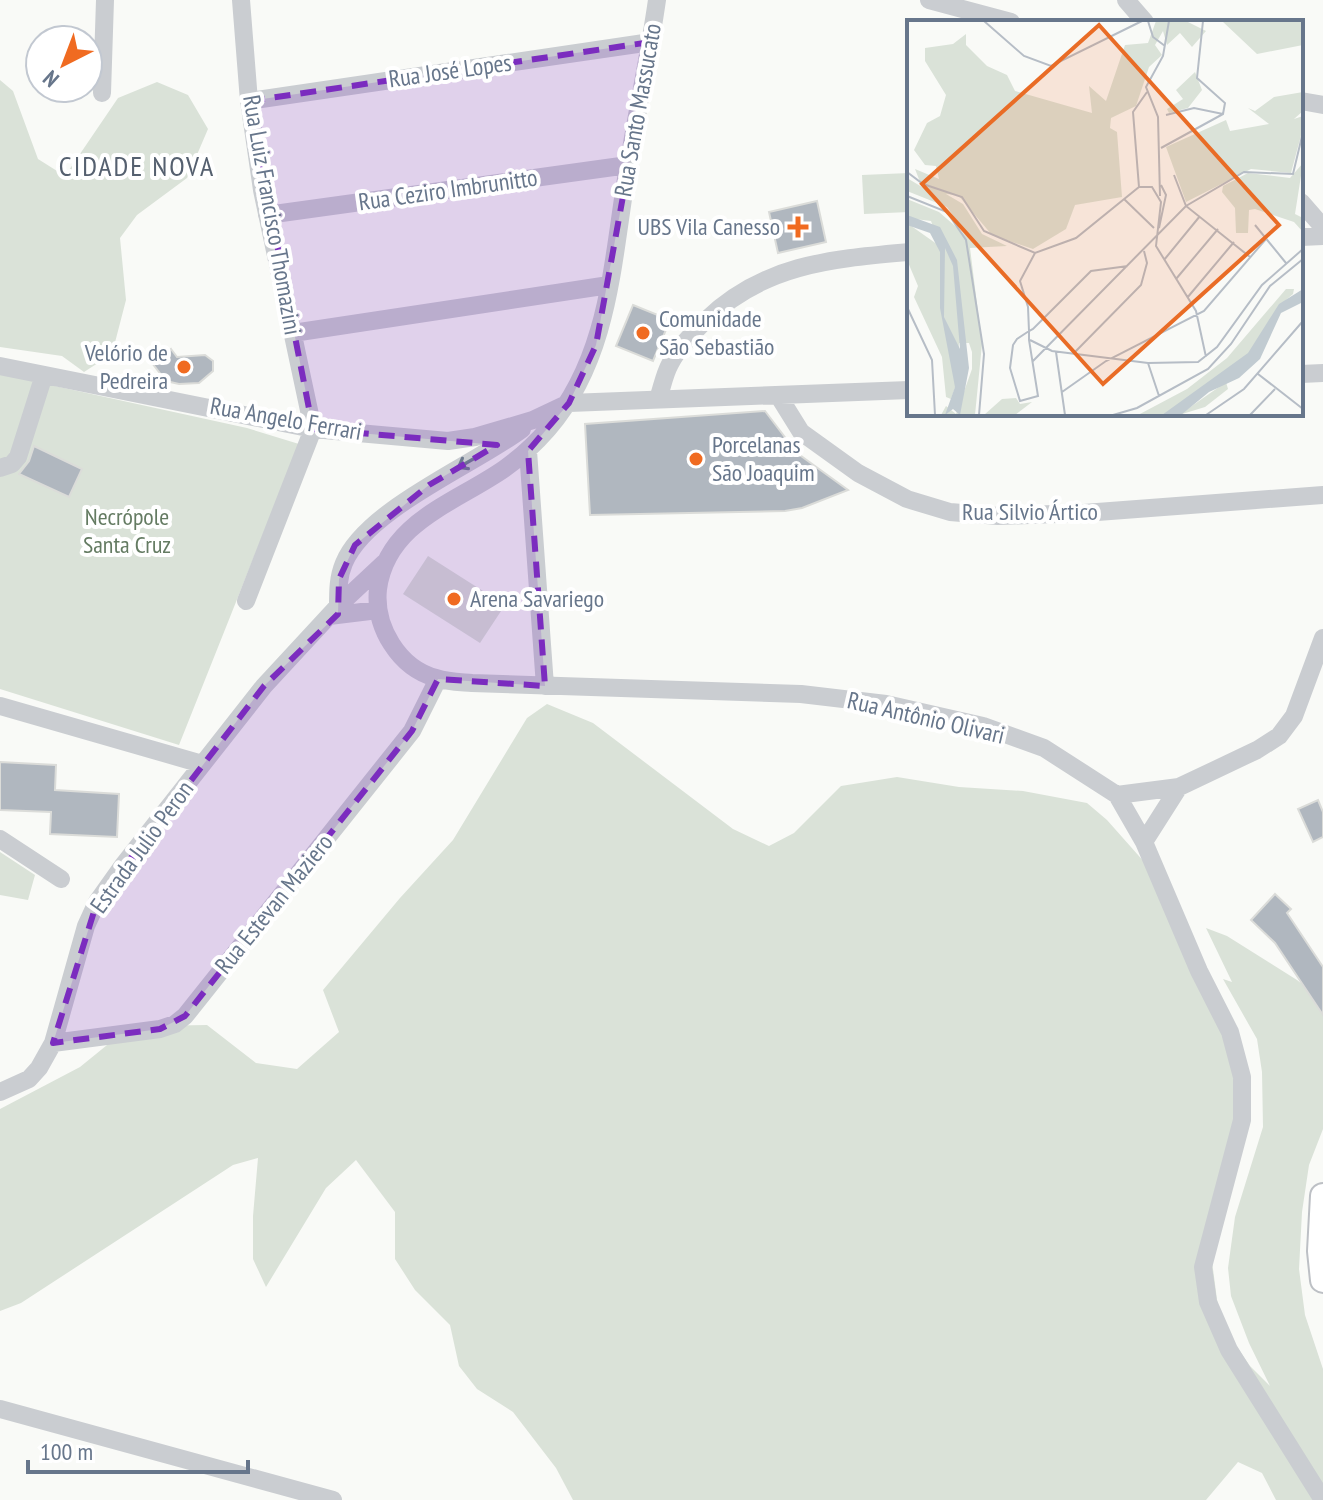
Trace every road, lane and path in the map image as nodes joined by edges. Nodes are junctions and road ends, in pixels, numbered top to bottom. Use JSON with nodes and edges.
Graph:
{"nodes":[{"id":1,"x":105,"y":0,"type":"edge"},
{"id":2,"x":241,"y":0,"type":"edge"},
{"id":3,"x":657,"y":0,"type":"edge"},
{"id":4,"x":929,"y":0,"type":"edge"},
{"id":5,"x":1126,"y":0,"type":"edge"},
{"id":6,"x":1004,"y":20,"type":"edge"},
{"id":7,"x":1143,"y":20,"type":"edge"},
{"id":8,"x":104,"y":31,"type":"edge"},
{"id":9,"x":651,"y":42,"type":"junction"},
{"id":10,"x":249,"y":101,"type":"junction"},
{"id":11,"x":1303,"y":101,"type":"edge"},
{"id":12,"x":1323,"y":105,"type":"edge"},
{"id":13,"x":628,"y":165,"type":"junction"},
{"id":14,"x":1303,"y":204,"type":"edge"},
{"id":15,"x":267,"y":215,"type":"junction"},
{"id":16,"x":1323,"y":227,"type":"edge"},
{"id":17,"x":1323,"y":236,"type":"edge"},
{"id":18,"x":1303,"y":237,"type":"edge"},
{"id":19,"x":907,"y":252,"type":"edge"},
{"id":20,"x":609,"y":285,"type":"junction"},
{"id":21,"x":293,"y":333,"type":"junction"},
{"id":22,"x":0,"y":366,"type":"edge"},
{"id":23,"x":1323,"y":373,"type":"edge"},
{"id":24,"x":1303,"y":374,"type":"edge"},
{"id":25,"x":44,"y":375,"type":"junction"},
{"id":26,"x":907,"y":390,"type":"edge"},
{"id":27,"x":778,"y":395,"type":"junction"},
{"id":28,"x":658,"y":399,"type":"junction"},
{"id":29,"x":569,"y":403,"type":"junction"},
{"id":30,"x":533,"y":420,"type":"junction"},
{"id":31,"x":313,"y":429,"type":"junction"},
{"id":32,"x":528,"y":451,"type":"junction"},
{"id":33,"x":0,"y":468,"type":"edge"},
{"id":34,"x":1323,"y":495,"type":"edge"},
{"id":35,"x":385,"y":563,"type":"junction"},
{"id":36,"x":246,"y":601,"type":"dead end"},
{"id":37,"x":378,"y":610,"type":"junction"},
{"id":38,"x":334,"y":611,"type":"junction"},
{"id":39,"x":1323,"y":638,"type":"edge"},
{"id":40,"x":438,"y":679,"type":"junction"},
{"id":41,"x":545,"y":686,"type":"junction"},
{"id":42,"x":0,"y":706,"type":"edge"},
{"id":43,"x":202,"y":764,"type":"junction"},
{"id":44,"x":1179,"y":787,"type":"junction"},
{"id":45,"x":1117,"y":795,"type":"junction"},
{"id":46,"x":0,"y":839,"type":"edge"},
{"id":47,"x":1144,"y":842,"type":"junction"},
{"id":48,"x":61,"y":879,"type":"dead end"},
{"id":49,"x":53,"y":1043,"type":"junction"},
{"id":50,"x":0,"y":1092,"type":"edge"},
{"id":51,"x":1323,"y":1196,"type":"edge"},
{"id":52,"x":1323,"y":1280,"type":"edge"},
{"id":53,"x":0,"y":1409,"type":"edge"},
{"id":54,"x":333,"y":1500,"type":"edge"},
{"id":55,"x":1323,"y":1500,"type":"edge"}],
"edges":[{"from":1,"to":8,"type":"street"},
{"from":2,"to":10,"type":"street","name":"Rua Luiz Francisco Thomazini"},
{"from":3,"to":9,"type":"street","name":"Rua Santo Massucato"},
{"from":4,"to":6,"type":"street"},
{"from":5,"to":7,"type":"street"},
{"from":9,"to":10,"type":"street","name":"Rua José Lopes"},
{"from":9,"to":13,"type":"street","name":"Rua Santo Massucato"},
{"from":10,"to":15,"type":"street","name":"Rua Luiz Francisco Thomazini"},
{"from":11,"to":12,"type":"street"},
{"from":13,"to":15,"type":"street","name":"Rua Ceziro Imbrunitto"},
{"from":13,"to":20,"type":"street","name":"Rua Santo Massucato"},
{"from":14,"to":16,"type":"street"},
{"from":15,"to":21,"type":"street","name":"Rua Luiz Francisco Thomazini"},
{"from":17,"to":18,"type":"street"},
{"from":19,"to":28,"type":"street"},
{"from":20,"to":21,"type":"street"},
{"from":20,"to":29,"type":"street","name":"Rua Santo Massucato"},
{"from":21,"to":31,"type":"street","name":"Rua Luiz Francisco Thomazini"},
{"from":22,"to":25,"type":"street","name":"Rua Angelo Ferrari"},
{"from":23,"to":24,"type":"street"},
{"from":25,"to":31,"type":"street","name":"Rua Angelo Ferrari"},
{"from":25,"to":33,"type":"street"},
{"from":26,"to":27,"type":"street"},
{"from":27,"to":28,"type":"street"},
{"from":27,"to":34,"type":"street","name":"Rua Silvio Ártico"},
{"from":28,"to":29,"type":"street"},
{"from":29,"to":30,"type":"street","name":"Rua Angelo Ferrari"},
{"from":29,"to":32,"type":"street"},
{"from":30,"to":31,"type":"street","name":"Rua Angelo Ferrari"},
{"from":30,"to":38,"type":"street","one_way":true},
{"from":31,"to":36,"type":"street"},
{"from":32,"to":35,"type":"street"},
{"from":32,"to":41,"type":"street"},
{"from":35,"to":37,"type":"street"},
{"from":35,"to":38,"type":"street","name":"Estrada Julio Peron"},
{"from":37,"to":38,"type":"street"},
{"from":37,"to":40,"type":"street","name":"Rua Antônio Olivari"},
{"from":38,"to":43,"type":"street","name":"Estrada Julio Peron"},
{"from":39,"to":44,"type":"street"},
{"from":40,"to":41,"type":"street","name":"Rua Antônio Olivari"},
{"from":40,"to":49,"type":"street","name":"Rua Estevan Maziero"},
{"from":41,"to":45,"type":"street","name":"Rua Antônio Olivari"},
{"from":42,"to":43,"type":"street"},
{"from":43,"to":49,"type":"street","name":"Estrada Julio Peron"},
{"from":44,"to":45,"type":"street"},
{"from":44,"to":47,"type":"street"},
{"from":45,"to":47,"type":"street","name":"Rua Antônio Olivari"},
{"from":46,"to":48,"type":"street"},
{"from":47,"to":55,"type":"street","name":"Rua Antônio Olivari"},
{"from":49,"to":50,"type":"street","name":"Estrada Julio Peron"},
{"from":51,"to":52,"type":"main road"},
{"from":53,"to":54,"type":"street"}]}
